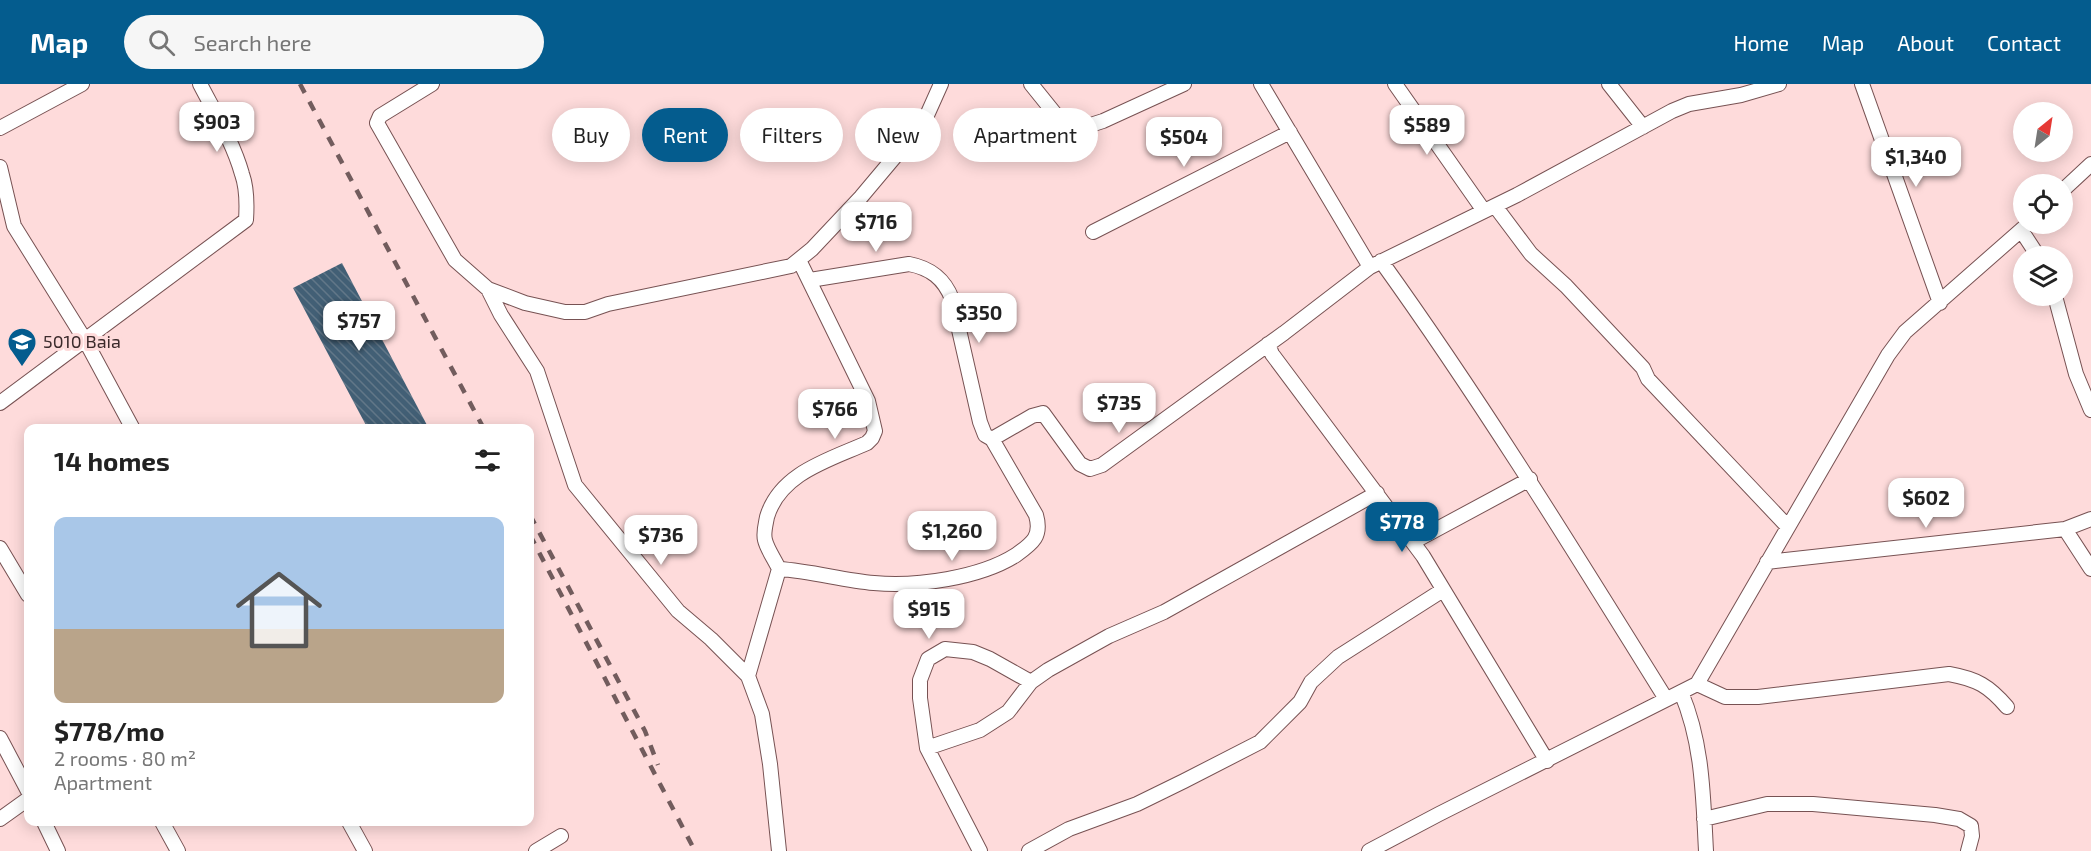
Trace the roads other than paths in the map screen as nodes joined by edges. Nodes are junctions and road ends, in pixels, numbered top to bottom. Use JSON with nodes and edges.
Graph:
{"nodes":[{"id":1,"x":82,"y":84,"type":"edge"},
{"id":2,"x":200,"y":84,"type":"edge"},
{"id":3,"x":432,"y":84,"type":"edge"},
{"id":4,"x":941,"y":84,"type":"edge"},
{"id":5,"x":1031,"y":84,"type":"edge"},
{"id":6,"x":1184,"y":84,"type":"edge"},
{"id":7,"x":1261,"y":84,"type":"edge"},
{"id":8,"x":1395,"y":84,"type":"edge"},
{"id":9,"x":1609,"y":84,"type":"edge"},
{"id":10,"x":1779,"y":84,"type":"edge"},
{"id":11,"x":1862,"y":84,"type":"edge"},
{"id":12,"x":406,"y":90,"type":"edge"},
{"id":13,"x":1643,"y":127,"type":"junction"},
{"id":14,"x":0,"y":128,"type":"edge"},
{"id":15,"x":1290,"y":132,"type":"junction"},
{"id":16,"x":2091,"y":164,"type":"edge"},
{"id":17,"x":0,"y":167,"type":"edge"},
{"id":18,"x":2073,"y":181,"type":"edge"},
{"id":19,"x":1489,"y":208,"type":"junction"},
{"id":20,"x":1093,"y":232,"type":"dead end"},
{"id":21,"x":2016,"y":234,"type":"edge"},
{"id":22,"x":799,"y":260,"type":"junction"},
{"id":23,"x":1375,"y":264,"type":"junction"},
{"id":24,"x":810,"y":280,"type":"junction"},
{"id":25,"x":488,"y":289,"type":"junction"},
{"id":26,"x":1940,"y":303,"type":"junction"},
{"id":27,"x":2058,"y":306,"type":"edge"},
{"id":28,"x":85,"y":340,"type":"junction"},
{"id":29,"x":1268,"y":344,"type":"junction"},
{"id":30,"x":0,"y":403,"type":"edge"},
{"id":31,"x":2091,"y":410,"type":"edge"},
{"id":32,"x":130,"y":424,"type":"edge"},
{"id":33,"x":992,"y":439,"type":"junction"},
{"id":34,"x":1530,"y":479,"type":"junction"},
{"id":35,"x":1377,"y":493,"type":"junction"},
{"id":36,"x":2091,"y":519,"type":"edge"},
{"id":37,"x":1788,"y":527,"type":"junction"},
{"id":38,"x":2065,"y":529,"type":"junction"},
{"id":39,"x":1413,"y":542,"type":"junction"},
{"id":40,"x":0,"y":548,"type":"edge"},
{"id":41,"x":1767,"y":562,"type":"junction"},
{"id":42,"x":779,"y":569,"type":"junction"},
{"id":43,"x":2091,"y":569,"type":"edge"},
{"id":44,"x":24,"y":588,"type":"edge"},
{"id":45,"x":1443,"y":590,"type":"junction"},
{"id":46,"x":748,"y":676,"type":"junction"},
{"id":47,"x":1031,"y":682,"type":"junction"},
{"id":48,"x":1696,"y":684,"type":"junction"},
{"id":49,"x":1681,"y":692,"type":"junction"},
{"id":50,"x":1666,"y":699,"type":"junction"},
{"id":51,"x":2007,"y":707,"type":"dead end"},
{"id":52,"x":0,"y":738,"type":"edge"},
{"id":53,"x":927,"y":748,"type":"junction"},
{"id":54,"x":1547,"y":761,"type":"junction"},
{"id":55,"x":24,"y":783,"type":"edge"},
{"id":56,"x":24,"y":802,"type":"edge"},
{"id":57,"x":0,"y":819,"type":"edge"},
{"id":58,"x":1704,"y":819,"type":"junction"},
{"id":59,"x":46,"y":826,"type":"edge"},
{"id":60,"x":164,"y":826,"type":"edge"},
{"id":61,"x":351,"y":826,"type":"edge"},
{"id":62,"x":561,"y":836,"type":"dead end"},
{"id":63,"x":1051,"y":846,"type":"edge"},
{"id":64,"x":58,"y":851,"type":"edge"},
{"id":65,"x":178,"y":851,"type":"edge"},
{"id":66,"x":365,"y":851,"type":"edge"},
{"id":67,"x":536,"y":851,"type":"edge"},
{"id":68,"x":779,"y":851,"type":"edge"},
{"id":69,"x":980,"y":851,"type":"edge"},
{"id":70,"x":1029,"y":851,"type":"edge"},
{"id":71,"x":1369,"y":851,"type":"edge"},
{"id":72,"x":1706,"y":851,"type":"edge"},
{"id":73,"x":1968,"y":851,"type":"edge"}],
"edges":[{"from":1,"to":14,"type":"street"},
{"from":2,"to":28,"type":"street"},
{"from":3,"to":12,"type":"street"},
{"from":4,"to":22,"type":"street"},
{"from":5,"to":6,"type":"street"},
{"from":7,"to":15,"type":"street"},
{"from":8,"to":19,"type":"street"},
{"from":9,"to":13,"type":"street"},
{"from":10,"to":13,"type":"street"},
{"from":11,"to":26,"type":"street"},
{"from":12,"to":25,"type":"street"},
{"from":13,"to":19,"type":"street"},
{"from":15,"to":20,"type":"street"},
{"from":15,"to":23,"type":"street"},
{"from":16,"to":18,"type":"street"},
{"from":17,"to":28,"type":"street"},
{"from":19,"to":23,"type":"street"},
{"from":19,"to":37,"type":"street"},
{"from":21,"to":26,"type":"street"},
{"from":22,"to":24,"type":"street"},
{"from":22,"to":25,"type":"street"},
{"from":23,"to":29,"type":"street"},
{"from":23,"to":34,"type":"street"},
{"from":24,"to":33,"type":"street"},
{"from":24,"to":42,"type":"street"},
{"from":25,"to":46,"type":"street"},
{"from":26,"to":37,"type":"street"},
{"from":27,"to":31,"type":"street"},
{"from":28,"to":30,"type":"street"},
{"from":28,"to":32,"type":"street"},
{"from":29,"to":33,"type":"street"},
{"from":29,"to":35,"type":"street"},
{"from":33,"to":42,"type":"street"},
{"from":34,"to":39,"type":"street"},
{"from":34,"to":50,"type":"street"},
{"from":35,"to":39,"type":"street"},
{"from":35,"to":47,"type":"street"},
{"from":36,"to":38,"type":"street"},
{"from":37,"to":41,"type":"street"},
{"from":38,"to":41,"type":"street"},
{"from":38,"to":43,"type":"street"},
{"from":39,"to":45,"type":"street"},
{"from":40,"to":44,"type":"street"},
{"from":41,"to":48,"type":"street"},
{"from":42,"to":46,"type":"street"},
{"from":45,"to":54,"type":"street"},
{"from":45,"to":63,"type":"street"},
{"from":46,"to":68,"type":"street"},
{"from":47,"to":53,"type":"street"},
{"from":47,"to":53,"type":"street"},
{"from":48,"to":49,"type":"street"},
{"from":48,"to":51,"type":"street"},
{"from":49,"to":50,"type":"street"},
{"from":49,"to":58,"type":"street"},
{"from":50,"to":54,"type":"street"},
{"from":52,"to":55,"type":"street"},
{"from":53,"to":69,"type":"street"},
{"from":54,"to":71,"type":"street"},
{"from":56,"to":57,"type":"street"},
{"from":58,"to":72,"type":"street"},
{"from":58,"to":73,"type":"street"},
{"from":59,"to":64,"type":"street"},
{"from":60,"to":65,"type":"street"},
{"from":61,"to":66,"type":"street"},
{"from":62,"to":67,"type":"street"},
{"from":63,"to":70,"type":"street"}]}
